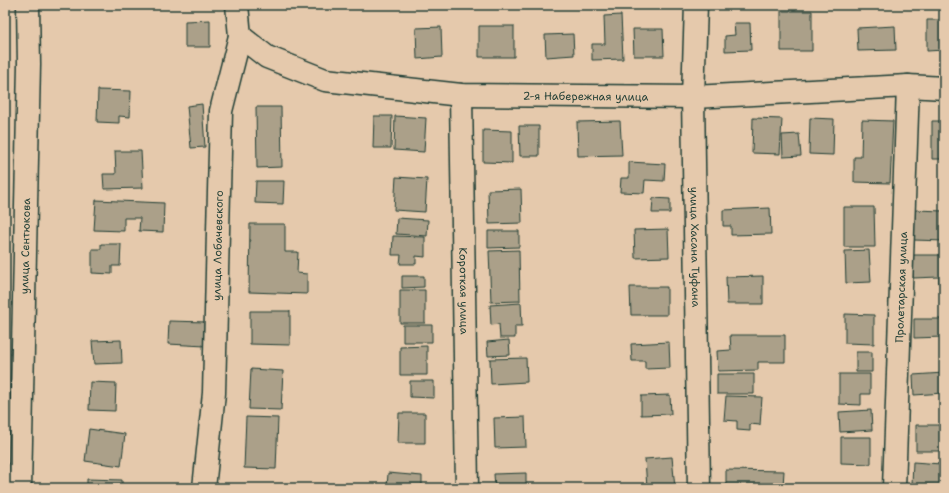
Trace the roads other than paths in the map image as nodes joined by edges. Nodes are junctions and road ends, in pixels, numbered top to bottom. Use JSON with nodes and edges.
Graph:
{"nodes":[{"id":1,"x":28,"y":5,"type":"edge"},
{"id":2,"x":237,"y":5,"type":"edge"},
{"id":3,"x":696,"y":5,"type":"edge"},
{"id":4,"x":240,"y":36,"type":"junction"},
{"id":5,"x":908,"y":86,"type":"junction"},
{"id":6,"x":944,"y":88,"type":"edge"},
{"id":7,"x":461,"y":95,"type":"junction"},
{"id":8,"x":693,"y":97,"type":"junction"},
{"id":9,"x":20,"y":488,"type":"edge"},
{"id":10,"x":204,"y":488,"type":"edge"},
{"id":11,"x":467,"y":488,"type":"edge"},
{"id":12,"x":699,"y":488,"type":"edge"},
{"id":13,"x":894,"y":488,"type":"edge"}],
"edges":[{"from":1,"to":9,"type":"street","name":"улица Сентюкова"},
{"from":2,"to":4,"type":"street","name":"улица Лобачевского"},
{"from":3,"to":8,"type":"street","name":"улица Хасана Туфана"},
{"from":4,"to":7,"type":"street","name":"2-я Набережная улица"},
{"from":4,"to":10,"type":"street","name":"улица Лобачевского"},
{"from":5,"to":6,"type":"street","name":"2-я Набережная улица"},
{"from":5,"to":8,"type":"street","name":"2-я Набережная улица"},
{"from":5,"to":13,"type":"street","name":"Пролетарская улица"},
{"from":7,"to":8,"type":"street","name":"2-я Набережная улица"},
{"from":7,"to":11,"type":"street","name":"Короткая улица"},
{"from":8,"to":12,"type":"street","name":"улица Хасана Туфана"}]}
